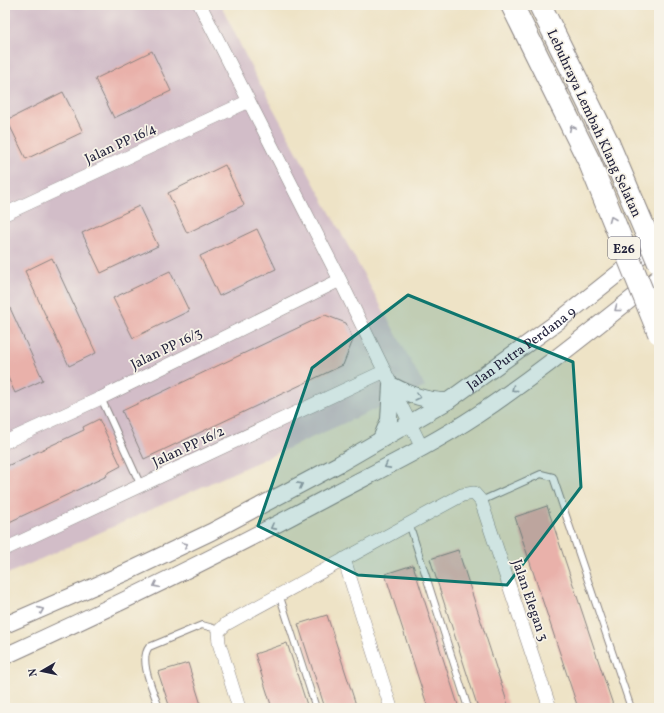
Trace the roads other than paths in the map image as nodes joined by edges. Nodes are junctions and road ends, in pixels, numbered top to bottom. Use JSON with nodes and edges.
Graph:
{"nodes":[{"id":1,"x":200,"y":5,"type":"edge"},
{"id":2,"x":512,"y":5,"type":"edge"},
{"id":3,"x":540,"y":5,"type":"edge"},
{"id":4,"x":249,"y":101,"type":"junction"},
{"id":5,"x":5,"y":214,"type":"edge"},
{"id":6,"x":659,"y":241,"type":"edge"},
{"id":7,"x":659,"y":263,"type":"edge"},
{"id":8,"x":659,"y":277,"type":"edge"},
{"id":9,"x":340,"y":280,"type":"junction"},
{"id":10,"x":659,"y":333,"type":"edge"},
{"id":11,"x":388,"y":378,"type":"junction"},
{"id":12,"x":101,"y":398,"type":"junction"},
{"id":13,"x":448,"y":400,"type":"junction"},
{"id":14,"x":410,"y":423,"type":"junction"},
{"id":15,"x":378,"y":441,"type":"junction"},
{"id":16,"x":5,"y":442,"type":"edge"},
{"id":17,"x":422,"y":448,"type":"junction"},
{"id":18,"x":141,"y":486,"type":"junction"},
{"id":19,"x":481,"y":501,"type":"junction"},
{"id":20,"x":410,"y":523,"type":"junction"},
{"id":21,"x":5,"y":549,"type":"edge"},
{"id":22,"x":344,"y":559,"type":"junction"},
{"id":23,"x":279,"y":594,"type":"junction"},
{"id":24,"x":5,"y":625,"type":"edge"},
{"id":25,"x":218,"y":632,"type":"junction"},
{"id":26,"x":5,"y":656,"type":"edge"},
{"id":27,"x":159,"y":708,"type":"edge"},
{"id":28,"x":240,"y":708,"type":"edge"},
{"id":29,"x":316,"y":708,"type":"edge"},
{"id":30,"x":391,"y":708,"type":"edge"},
{"id":31,"x":468,"y":708,"type":"edge"},
{"id":32,"x":550,"y":708,"type":"edge"},
{"id":33,"x":631,"y":708,"type":"edge"}],
"edges":[{"from":1,"to":4,"type":"street"},
{"from":10,"to":2,"type":"highway","name":"Lebuhraya Lembah Klang Selatan","number":"E26","one_way":true,"bridge":true},
{"from":3,"to":7,"type":"highway","name":"Lebuhraya Lembah Klang Selatan","number":"E26","bridge":true},
{"from":4,"to":5,"type":"street","name":"Jalan PP 16/4"},
{"from":4,"to":9,"type":"street"},
{"from":6,"to":13,"type":"street","name":"Jalan Putra Perdana 9"},
{"from":8,"to":17,"type":"street","name":"Jalan Putra Perdana 9","one_way":true},
{"from":9,"to":11,"type":"street"},
{"from":9,"to":12,"type":"street","name":"Jalan PP 16/3"},
{"from":11,"to":13,"type":"street","one_way":true},
{"from":11,"to":14,"type":"street"},
{"from":11,"to":15,"type":"street"},
{"from":11,"to":18,"type":"street","name":"Jalan PP 16/2"},
{"from":12,"to":16,"type":"street","name":"Jalan PP 16/3"},
{"from":12,"to":18,"type":"lane"},
{"from":13,"to":14,"type":"street","name":"Jalan Putra Perdana 9"},
{"from":14,"to":15,"type":"street","name":"Jalan Putra Perdana 9"},
{"from":14,"to":17,"type":"street"},
{"from":24,"to":15,"type":"street","name":"Jalan Putra Perdana 9","one_way":true},
{"from":17,"to":26,"type":"street","name":"Jalan Putra Perdana 9","one_way":true},
{"from":18,"to":21,"type":"street","name":"Jalan PP 16/2"},
{"from":19,"to":20,"type":"street"},
{"from":19,"to":32,"type":"street","name":"Jalan Elegan 3"},
{"from":19,"to":33,"type":"lane"},
{"from":20,"to":22,"type":"street"},
{"from":20,"to":31,"type":"lane"},
{"from":22,"to":23,"type":"street"},
{"from":22,"to":30,"type":"street"},
{"from":23,"to":25,"type":"street"},
{"from":23,"to":29,"type":"lane"},
{"from":25,"to":27,"type":"lane"},
{"from":25,"to":28,"type":"street"}]}
